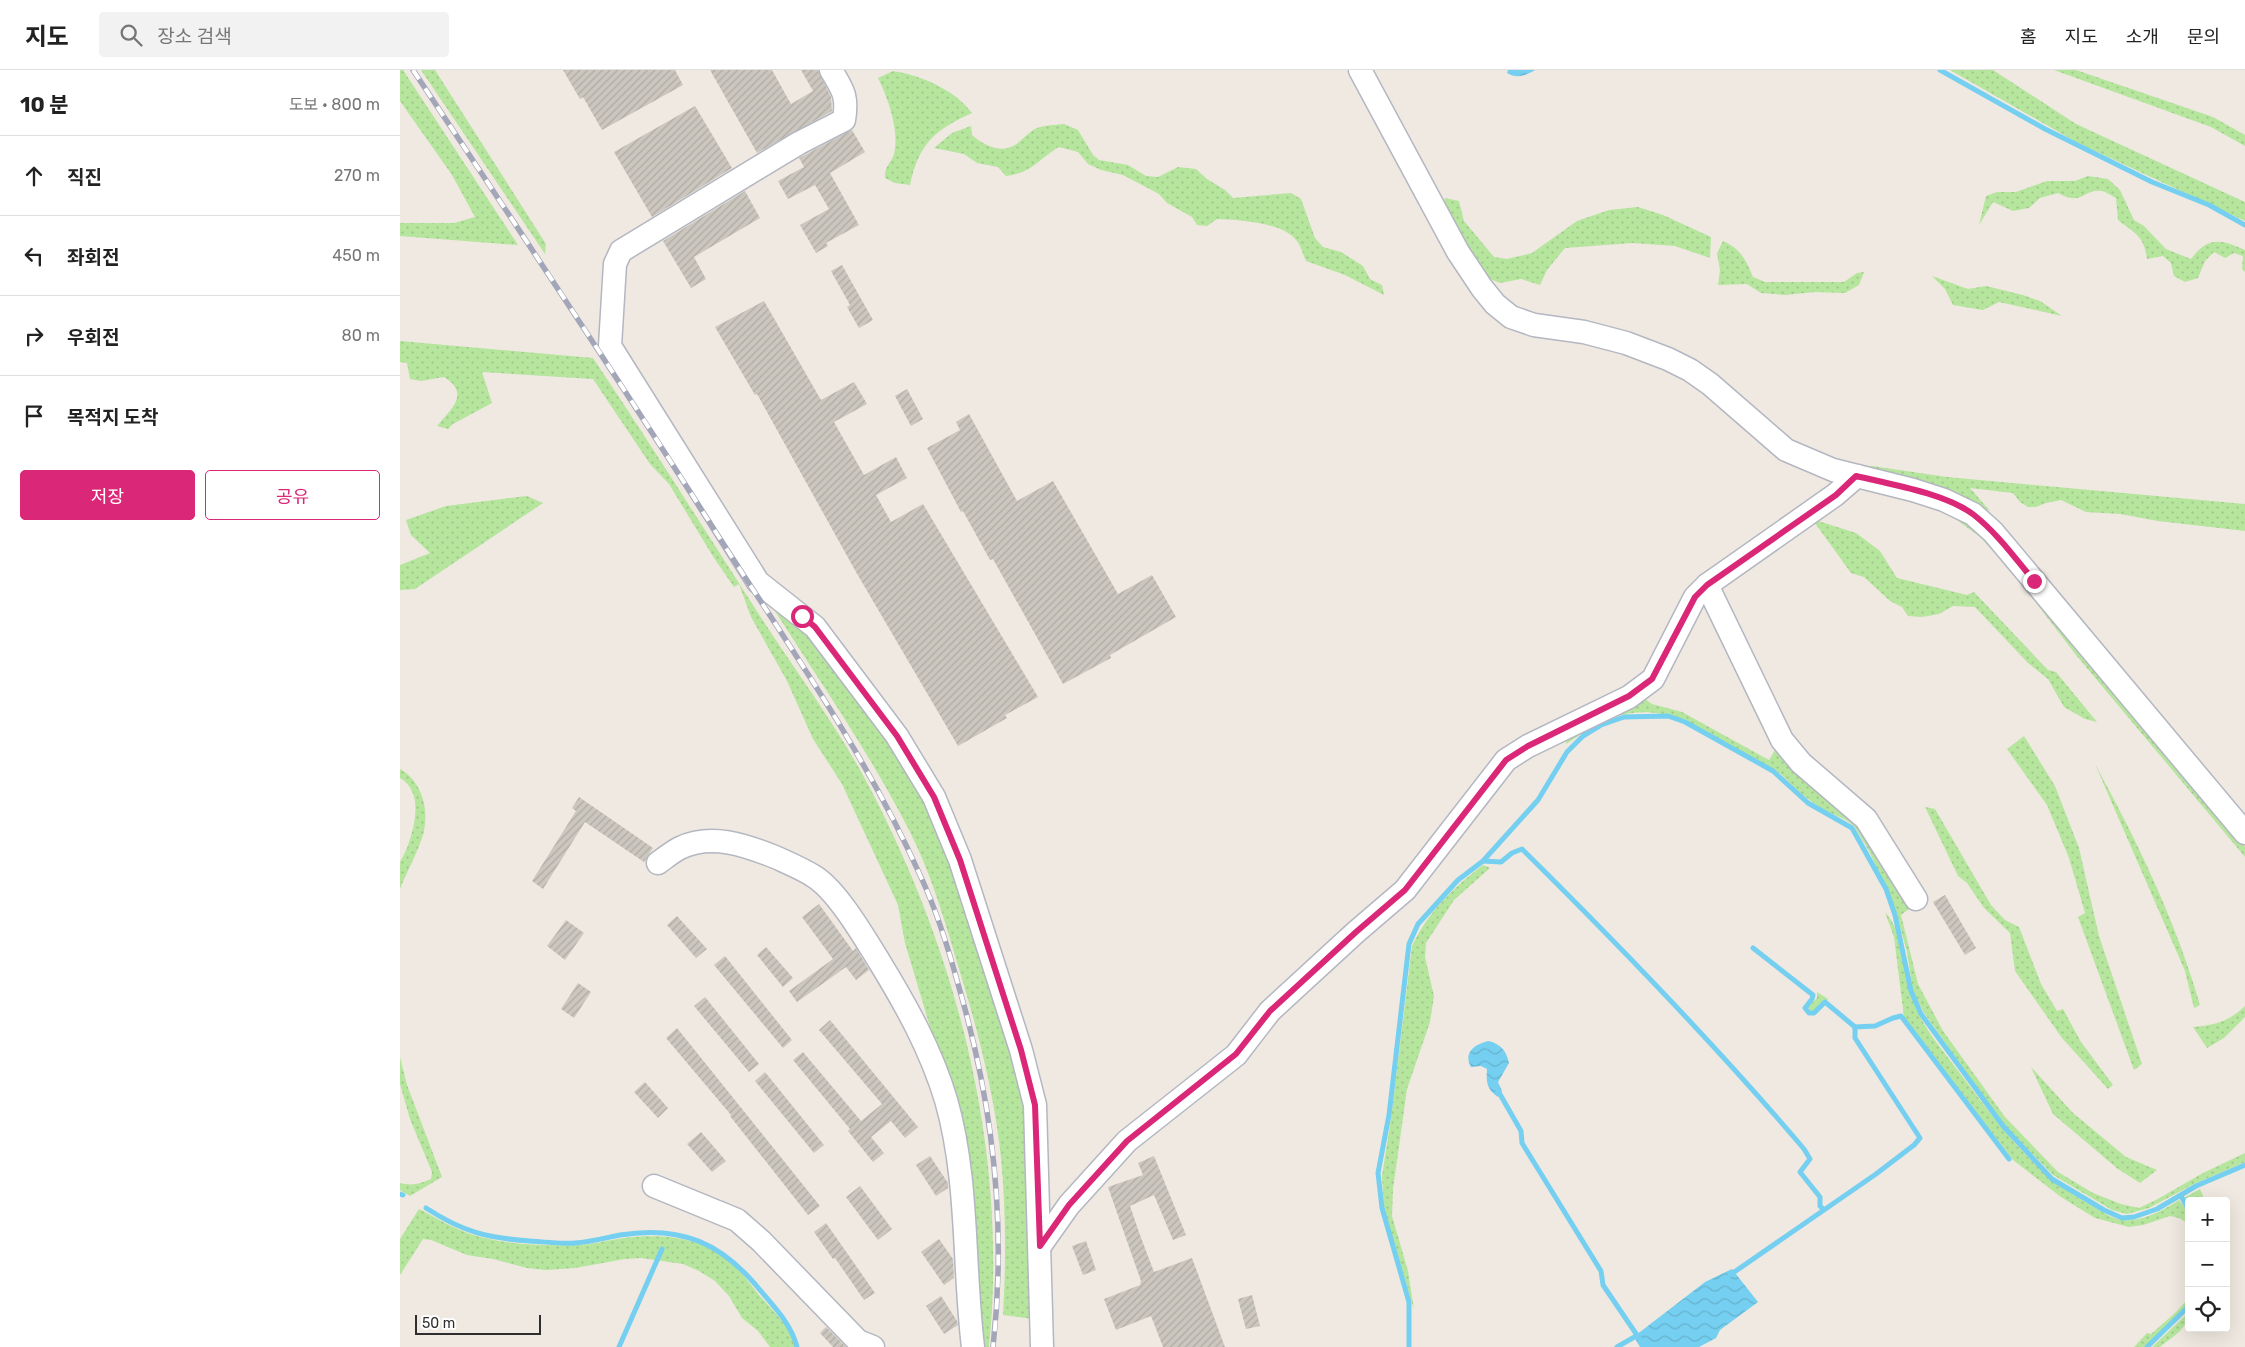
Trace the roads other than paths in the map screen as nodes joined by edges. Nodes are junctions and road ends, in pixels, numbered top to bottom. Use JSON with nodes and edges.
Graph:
{"nodes":[{"id":1,"x":831,"y":70,"type":"edge"},
{"id":2,"x":1360,"y":70,"type":"edge"},
{"id":3,"x":1856,"y":476,"type":"junction"},
{"id":4,"x":1707,"y":585,"type":"junction"},
{"id":5,"x":2245,"y":833,"type":"edge"},
{"id":6,"x":658,"y":863,"type":"dead end"},
{"id":7,"x":1916,"y":899,"type":"dead end"},
{"id":8,"x":654,"y":1186,"type":"dead end"},
{"id":9,"x":1040,"y":1246,"type":"junction"},
{"id":10,"x":873,"y":1347,"type":"edge"},
{"id":11,"x":973,"y":1347,"type":"edge"},
{"id":12,"x":1042,"y":1347,"type":"edge"}],
"edges":[{"from":1,"to":9,"type":"street"},
{"from":2,"to":3,"type":"street"},
{"from":3,"to":4,"type":"street"},
{"from":3,"to":5,"type":"street"},
{"from":4,"to":7,"type":"street"},
{"from":4,"to":9,"type":"street"},
{"from":6,"to":11,"type":"street"},
{"from":8,"to":10,"type":"street"},
{"from":9,"to":12,"type":"street"}]}
